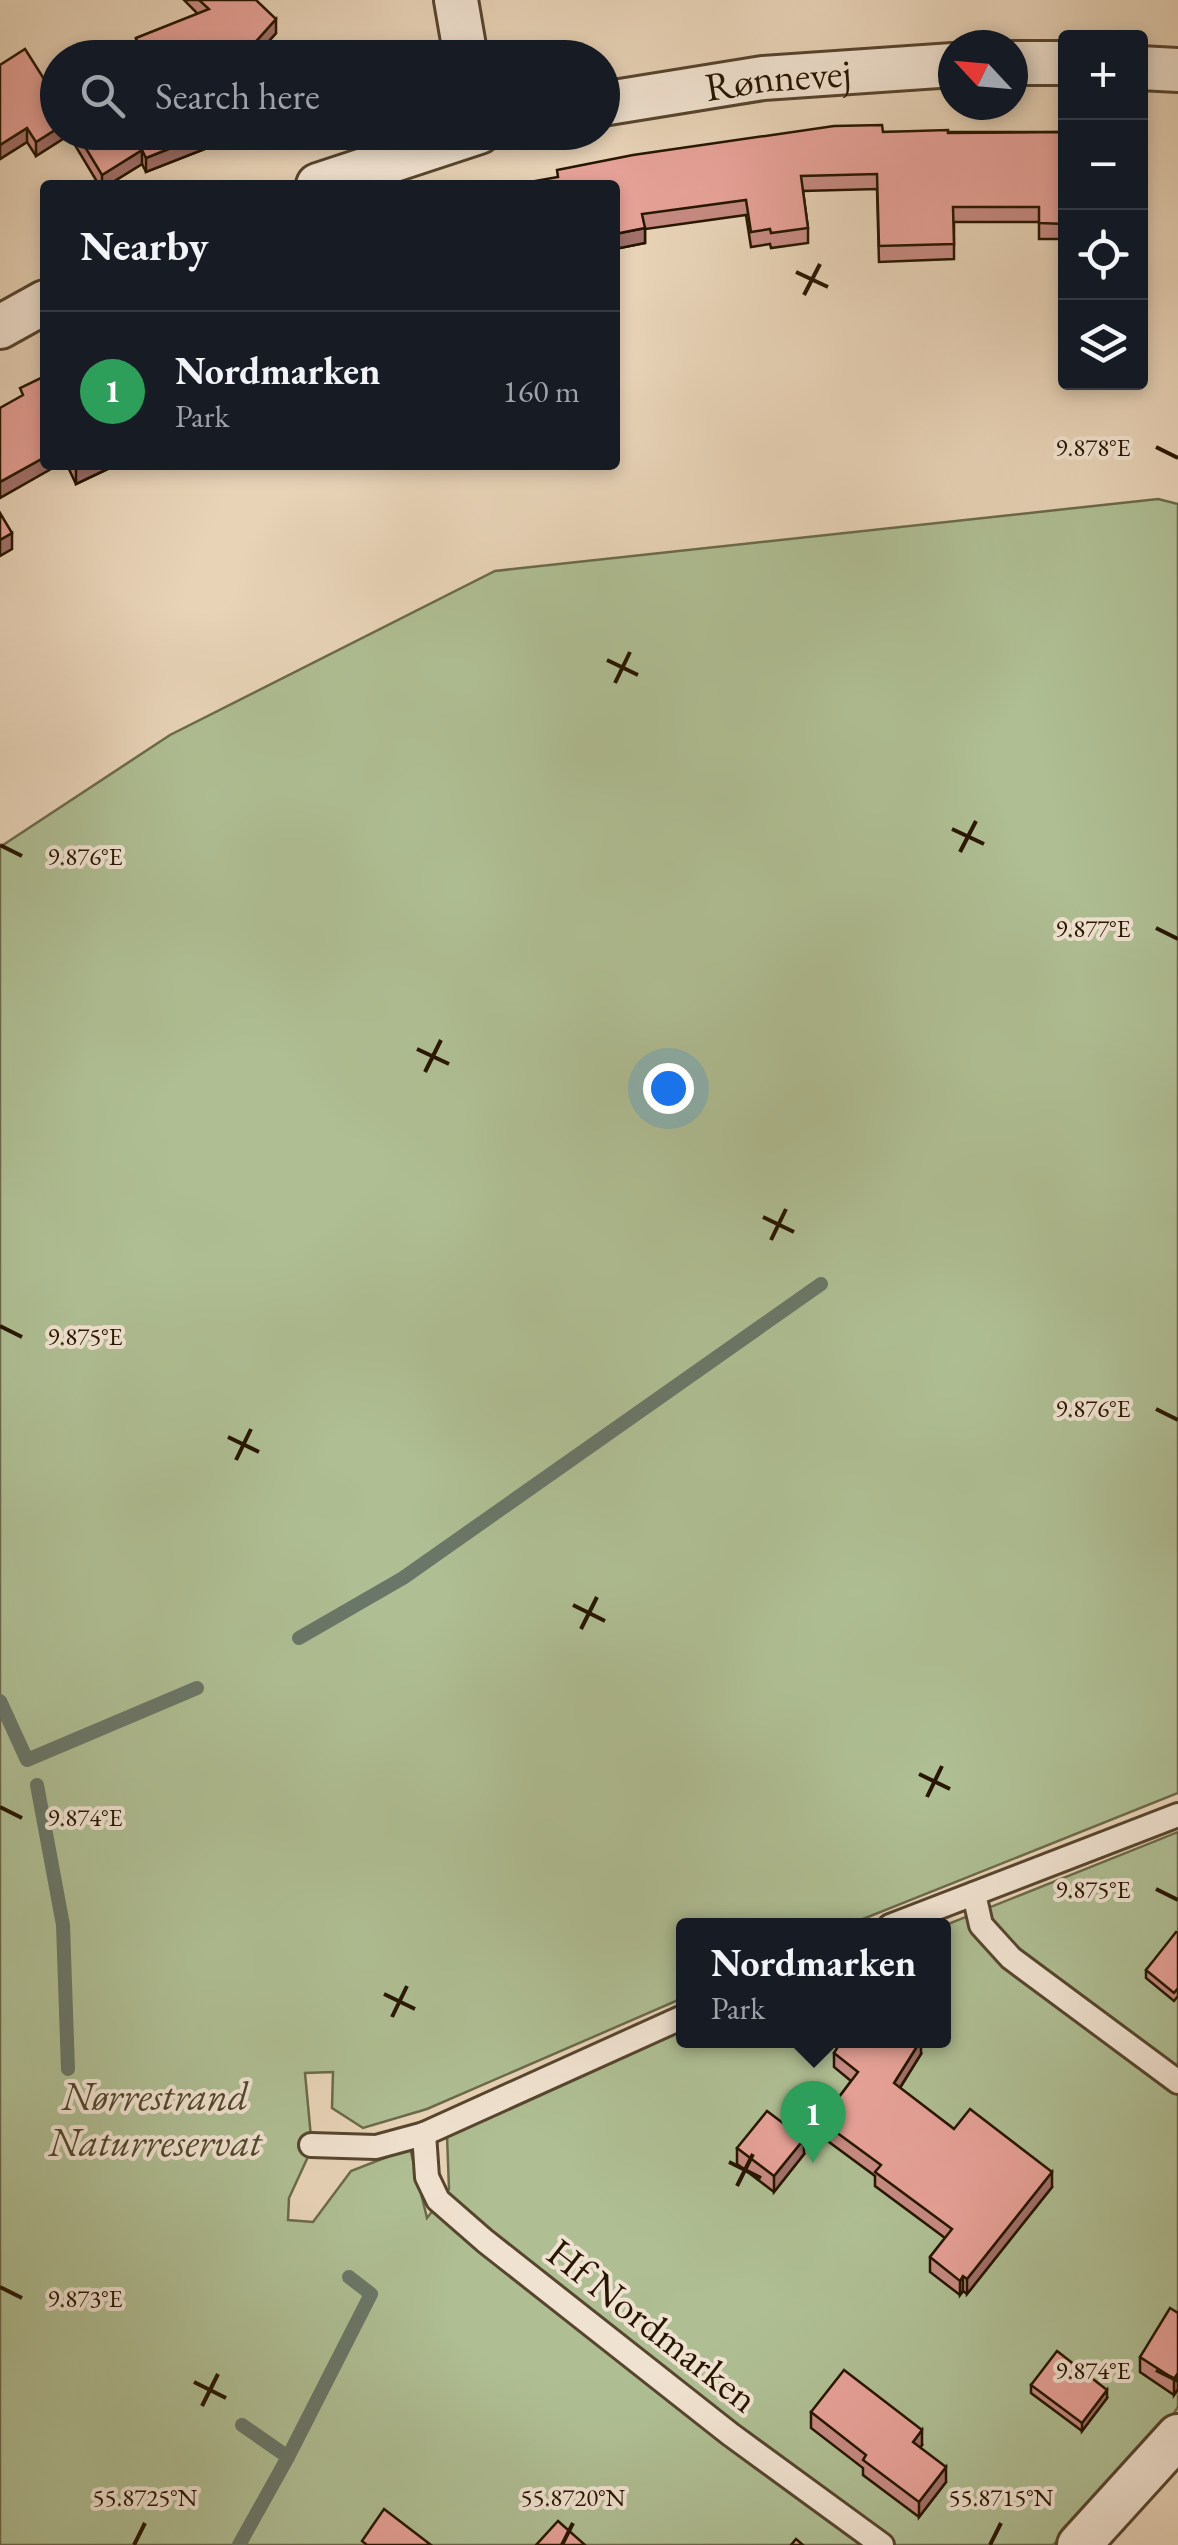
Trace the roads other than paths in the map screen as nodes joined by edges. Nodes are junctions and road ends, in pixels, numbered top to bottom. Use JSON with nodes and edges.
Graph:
{"nodes":[{"id":1,"x":456,"y":0,"type":"edge"},
{"id":2,"x":463,"y":40,"type":"edge"},
{"id":3,"x":1058,"y":63,"type":"edge"},
{"id":4,"x":1028,"y":64,"type":"edge"},
{"id":5,"x":938,"y":66,"type":"edge"},
{"id":6,"x":1148,"y":68,"type":"edge"},
{"id":7,"x":1178,"y":70,"type":"edge"},
{"id":8,"x":620,"y":101,"type":"edge"},
{"id":9,"x":424,"y":150,"type":"edge"},
{"id":10,"x":333,"y":180,"type":"edge"},
{"id":11,"x":40,"y":305,"type":"edge"},
{"id":12,"x":0,"y":327,"type":"edge"},
{"id":13,"x":1178,"y":1815,"type":"edge"},
{"id":14,"x":974,"y":1894,"type":"junction"},
{"id":15,"x":911,"y":1918,"type":"edge"},
{"id":16,"x":676,"y":2020,"type":"edge"},
{"id":17,"x":1178,"y":2082,"type":"edge"},
{"id":18,"x":424,"y":2134,"type":"junction"},
{"id":19,"x":311,"y":2145,"type":"dead end"},
{"id":20,"x":1178,"y":2436,"type":"edge"},
{"id":21,"x":882,"y":2545,"type":"edge"},
{"id":22,"x":1079,"y":2545,"type":"edge"}],
"edges":[{"from":1,"to":2,"type":"street"},
{"from":3,"to":4,"type":"street"},
{"from":5,"to":8,"type":"street","name":"Rønnevej"},
{"from":6,"to":7,"type":"street"},
{"from":9,"to":10,"type":"street"},
{"from":11,"to":12,"type":"street"},
{"from":13,"to":14,"type":"lane"},
{"from":14,"to":15,"type":"lane"},
{"from":14,"to":17,"type":"lane"},
{"from":16,"to":18,"type":"lane"},
{"from":18,"to":19,"type":"lane"},
{"from":18,"to":21,"type":"lane","name":"Hf Nordmarken"},
{"from":20,"to":22,"type":"street"}]}
